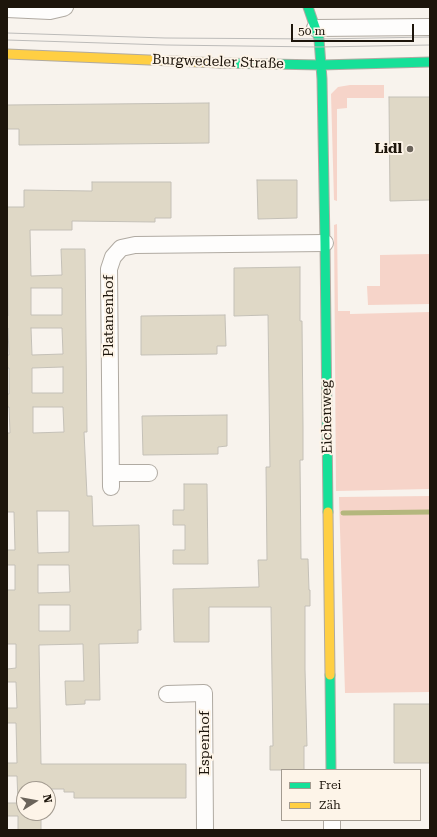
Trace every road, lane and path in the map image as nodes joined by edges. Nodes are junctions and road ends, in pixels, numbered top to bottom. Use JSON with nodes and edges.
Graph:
{"nodes":[{"id":1,"x":65,"y":7,"type":"edge"},
{"id":2,"x":308,"y":7,"type":"edge"},
{"id":3,"x":7,"y":9,"type":"edge"},
{"id":4,"x":430,"y":27,"type":"edge"},
{"id":5,"x":315,"y":28,"type":"junction"},
{"id":6,"x":7,"y":54,"type":"edge"},
{"id":7,"x":430,"y":62,"type":"edge"},
{"id":8,"x":321,"y":65,"type":"junction"},
{"id":9,"x":325,"y":243,"type":"junction"},
{"id":10,"x":149,"y":473,"type":"dead end"},
{"id":11,"x":166,"y":694,"type":"dead end"},
{"id":12,"x":331,"y":769,"type":"edge"},
{"id":13,"x":205,"y":830,"type":"edge"}],
"edges":[{"from":1,"to":3,"type":"street"},
{"from":2,"to":5,"type":"street","name":"Eichenweg"},
{"from":4,"to":5,"type":"street"},
{"from":5,"to":8,"type":"street","name":"Eichenweg"},
{"from":6,"to":8,"type":"street","name":"Burgwedeler Straße"},
{"from":7,"to":8,"type":"street","name":"Burgwedeler Straße"},
{"from":8,"to":9,"type":"street","name":"Eichenweg"},
{"from":9,"to":10,"type":"street","name":"Platanenhof"},
{"from":9,"to":12,"type":"street","name":"Eichenweg"},
{"from":11,"to":13,"type":"street","name":"Espenhof"}]}
